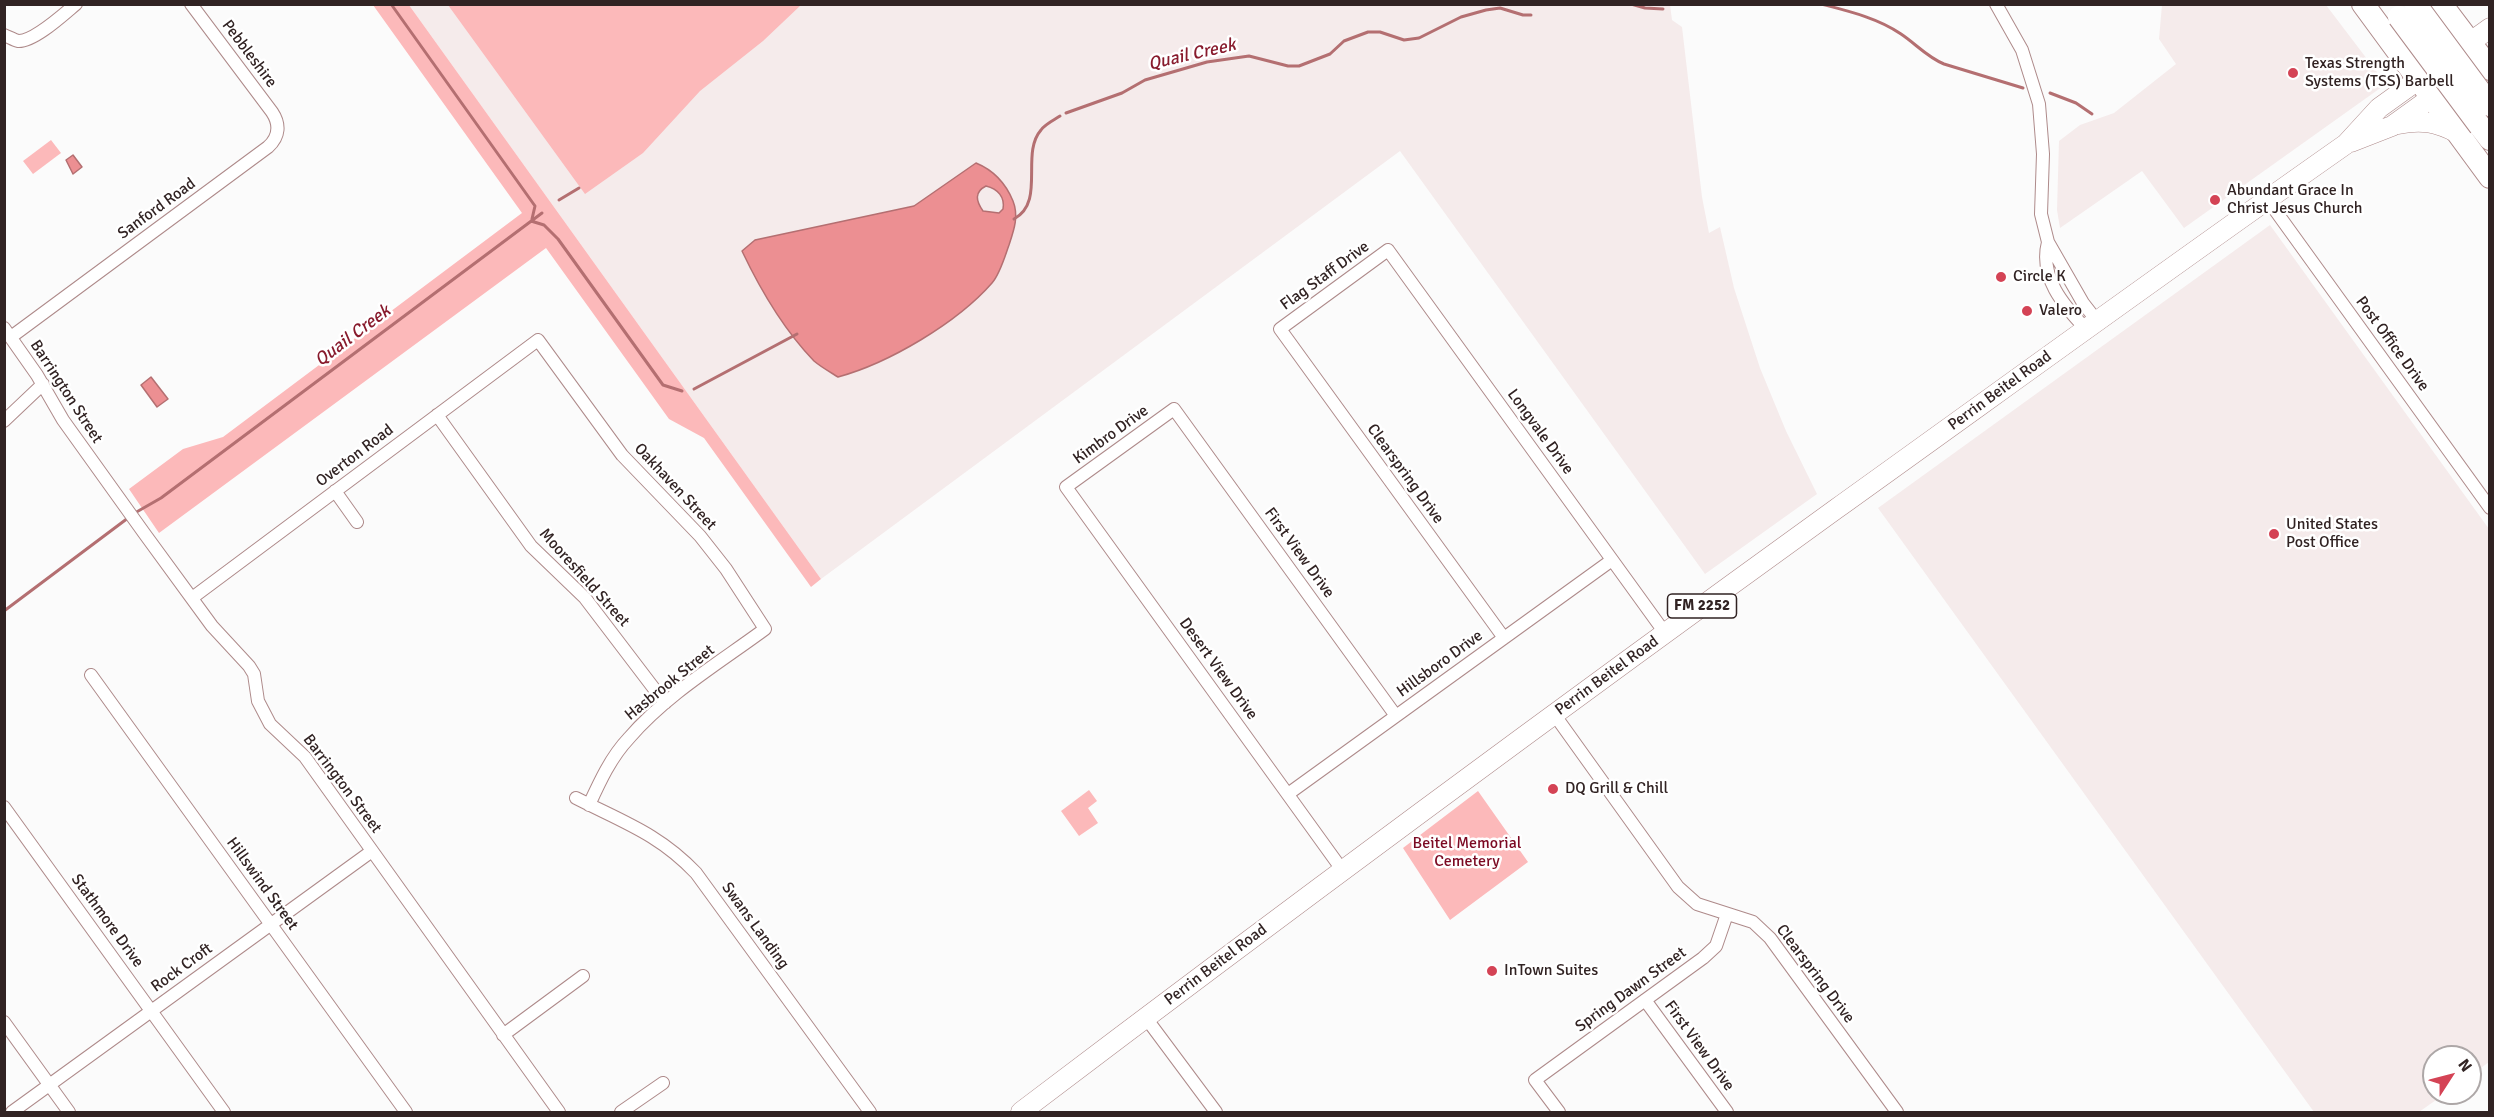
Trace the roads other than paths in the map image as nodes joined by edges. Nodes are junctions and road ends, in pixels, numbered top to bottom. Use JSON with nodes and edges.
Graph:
{"nodes":[{"id":1,"x":76,"y":4,"type":"edge"},
{"id":2,"x":191,"y":4,"type":"edge"},
{"id":3,"x":1996,"y":4,"type":"edge"},
{"id":4,"x":2363,"y":4,"type":"edge"},
{"id":5,"x":2405,"y":8,"type":"edge"},
{"id":6,"x":2443,"y":8,"type":"edge"},
{"id":7,"x":2490,"y":26,"type":"edge"},
{"id":8,"x":5,"y":35,"type":"edge"},
{"id":9,"x":2391,"y":43,"type":"junction"},
{"id":10,"x":2483,"y":57,"type":"edge"},
{"id":11,"x":2490,"y":88,"type":"edge"},
{"id":12,"x":2425,"y":89,"type":"junction"},
{"id":13,"x":2393,"y":97,"type":"junction"},
{"id":14,"x":2490,"y":105,"type":"edge"},
{"id":15,"x":278,"y":124,"type":"joint"},
{"id":16,"x":2392,"y":126,"type":"junction"},
{"id":17,"x":2485,"y":133,"type":"edge"},
{"id":18,"x":2458,"y":134,"type":"junction"},
{"id":19,"x":2346,"y":144,"type":"junction"},
{"id":20,"x":2490,"y":177,"type":"edge"},
{"id":21,"x":2267,"y":199,"type":"junction"},
{"id":22,"x":1388,"y":250,"type":"joint"},
{"id":23,"x":2091,"y":325,"type":"junction"},
{"id":24,"x":1280,"y":329,"type":"joint"},
{"id":25,"x":8,"y":332,"type":"edge"},
{"id":26,"x":538,"y":340,"type":"joint"},
{"id":27,"x":43,"y":384,"type":"junction"},
{"id":28,"x":1174,"y":409,"type":"joint"},
{"id":29,"x":437,"y":415,"type":"junction"},
{"id":30,"x":4,"y":421,"type":"edge"},
{"id":31,"x":1066,"y":487,"type":"joint"},
{"id":32,"x":335,"y":491,"type":"junction"},
{"id":33,"x":2490,"y":508,"type":"edge"},
{"id":34,"x":357,"y":522,"type":"dead end"},
{"id":35,"x":1612,"y":560,"type":"junction"},
{"id":36,"x":192,"y":598,"type":"junction"},
{"id":37,"x":765,"y":629,"type":"joint"},
{"id":38,"x":1665,"y":633,"type":"junction"},
{"id":39,"x":1504,"y":638,"type":"junction"},
{"id":40,"x":91,"y":675,"type":"dead end"},
{"id":41,"x":665,"y":703,"type":"junction"},
{"id":42,"x":1554,"y":714,"type":"junction"},
{"id":43,"x":1396,"y":716,"type":"junction"},
{"id":44,"x":1288,"y":794,"type":"junction"},
{"id":45,"x":576,"y":798,"type":"dead end"},
{"id":46,"x":589,"y":805,"type":"junction"},
{"id":47,"x":4,"y":807,"type":"edge"},
{"id":48,"x":372,"y":851,"type":"junction"},
{"id":49,"x":1343,"y":871,"type":"junction"},
{"id":50,"x":1727,"y":914,"type":"junction"},
{"id":51,"x":271,"y":925,"type":"junction"},
{"id":52,"x":583,"y":976,"type":"dead end"},
{"id":53,"x":1645,"y":1000,"type":"junction"},
{"id":54,"x":151,"y":1011,"type":"junction"},
{"id":55,"x":1146,"y":1018,"type":"junction"},
{"id":56,"x":4,"y":1022,"type":"edge"},
{"id":57,"x":502,"y":1035,"type":"junction"},
{"id":58,"x":663,"y":1083,"type":"dead end"},
{"id":59,"x":50,"y":1085,"type":"junction"},
{"id":60,"x":12,"y":1113,"type":"edge"},
{"id":61,"x":69,"y":1113,"type":"edge"},
{"id":62,"x":224,"y":1113,"type":"edge"},
{"id":63,"x":406,"y":1113,"type":"edge"},
{"id":64,"x":559,"y":1113,"type":"edge"},
{"id":65,"x":621,"y":1113,"type":"edge"},
{"id":66,"x":870,"y":1113,"type":"edge"},
{"id":67,"x":1021,"y":1113,"type":"edge"},
{"id":68,"x":1216,"y":1113,"type":"edge"},
{"id":69,"x":1559,"y":1113,"type":"edge"},
{"id":70,"x":1727,"y":1113,"type":"edge"},
{"id":71,"x":1897,"y":1113,"type":"edge"}],
"edges":[{"from":1,"to":8,"type":"street"},
{"from":2,"to":15,"type":"street","name":"Pebbleshire"},
{"from":3,"to":23,"type":"street"},
{"from":4,"to":9,"type":"highway"},
{"from":5,"to":14,"type":"highway","bridge":true},
{"from":5,"to":17,"type":"highway","bridge":true},
{"from":6,"to":7,"type":"main road"},
{"from":6,"to":9,"type":"highway"},
{"from":6,"to":10,"type":"highway"},
{"from":7,"to":10,"type":"main road","name":"Perrin Beitel Road","number":"FM 2252"},
{"from":9,"to":12,"type":"highway"},
{"from":9,"to":13,"type":"main road"},
{"from":10,"to":12,"type":"main road","name":"Perrin Beitel Road","number":"FM 2252"},
{"from":11,"to":18,"type":"highway"},
{"from":12,"to":13,"type":"main road","name":"Perrin Beitel Road","number":"FM 2252"},
{"from":12,"to":16,"type":"main road","name":"Perrin Beitel Road","number":"FM 2252"},
{"from":12,"to":18,"type":"highway"},
{"from":13,"to":19,"type":"main road","name":"Perrin Beitel Road","number":"FM 2252"},
{"from":15,"to":25,"type":"street","name":"Sanford Road"},
{"from":16,"to":18,"type":"main road"},
{"from":16,"to":19,"type":"main road","name":"Perrin Beitel Road","number":"FM 2252"},
{"from":18,"to":20,"type":"highway"},
{"from":19,"to":21,"type":"main road","name":"Perrin Beitel Road","number":"FM 2252"},
{"from":21,"to":23,"type":"main road","name":"Perrin Beitel Road","number":"FM 2252"},
{"from":21,"to":33,"type":"street","name":"Post Office Drive"},
{"from":22,"to":24,"type":"street","name":"Flag Staff Drive"},
{"from":22,"to":35,"type":"street","name":"Longvale Drive"},
{"from":23,"to":38,"type":"main road","name":"Perrin Beitel Road","number":"FM 2252"},
{"from":24,"to":39,"type":"street","name":"Clearspring Drive"},
{"from":25,"to":27,"type":"street","name":"Barrington Street"},
{"from":26,"to":29,"type":"street","name":"Overton Road"},
{"from":26,"to":37,"type":"street","name":"Oakhaven Street"},
{"from":27,"to":30,"type":"street"},
{"from":27,"to":36,"type":"street","name":"Barrington Street"},
{"from":28,"to":31,"type":"street","name":"Kimbro Drive"},
{"from":28,"to":43,"type":"street","name":"First View Drive"},
{"from":29,"to":32,"type":"street","name":"Overton Road"},
{"from":29,"to":41,"type":"street","name":"Mooresfield Street"},
{"from":31,"to":44,"type":"street","name":"Desert View Drive"},
{"from":32,"to":34,"type":"street"},
{"from":32,"to":36,"type":"street","name":"Overton Road"},
{"from":35,"to":38,"type":"street","name":"Longvale Drive"},
{"from":35,"to":39,"type":"street","name":"Hillsboro Drive"},
{"from":36,"to":48,"type":"street","name":"Barrington Street"},
{"from":37,"to":41,"type":"street","name":"Hasbrook Street"},
{"from":38,"to":42,"type":"main road","name":"Perrin Beitel Road","number":"FM 2252"},
{"from":39,"to":43,"type":"street","name":"Hillsboro Drive"},
{"from":40,"to":51,"type":"street","name":"Hillswind Street"},
{"from":41,"to":46,"type":"street","name":"Hasbrook Street"},
{"from":42,"to":49,"type":"main road","name":"Perrin Beitel Road","number":"FM 2252"},
{"from":42,"to":50,"type":"street","name":"Clearspring Drive"},
{"from":43,"to":44,"type":"street","name":"Hillsboro Drive"},
{"from":44,"to":49,"type":"street","name":"Desert View Drive"},
{"from":45,"to":46,"type":"street","name":"Swans Landing"},
{"from":46,"to":66,"type":"street","name":"Swans Landing"},
{"from":47,"to":54,"type":"street","name":"Stathmore Drive"},
{"from":48,"to":51,"type":"street","name":"Rock Croft"},
{"from":48,"to":57,"type":"street","name":"Barrington Street"},
{"from":49,"to":55,"type":"main road","name":"Perrin Beitel Road","number":"FM 2252"},
{"from":50,"to":53,"type":"street","name":"Spring Dawn Street"},
{"from":50,"to":71,"type":"street","name":"Clearspring Drive"},
{"from":51,"to":54,"type":"street","name":"Rock Croft"},
{"from":51,"to":63,"type":"street","name":"Hillswind Street"},
{"from":52,"to":57,"type":"street"},
{"from":53,"to":69,"type":"street","name":"Spring Dawn Street"},
{"from":53,"to":70,"type":"street","name":"First View Drive"},
{"from":54,"to":59,"type":"street","name":"Rock Croft"},
{"from":54,"to":62,"type":"street","name":"Stathmore Drive"},
{"from":55,"to":67,"type":"main road","name":"Perrin Beitel Road","number":"FM 2252"},
{"from":55,"to":68,"type":"street"},
{"from":56,"to":59,"type":"street"},
{"from":57,"to":64,"type":"street","name":"Barrington Street"},
{"from":58,"to":65,"type":"street"},
{"from":59,"to":60,"type":"street","name":"Rock Croft"},
{"from":59,"to":61,"type":"street"}]}
